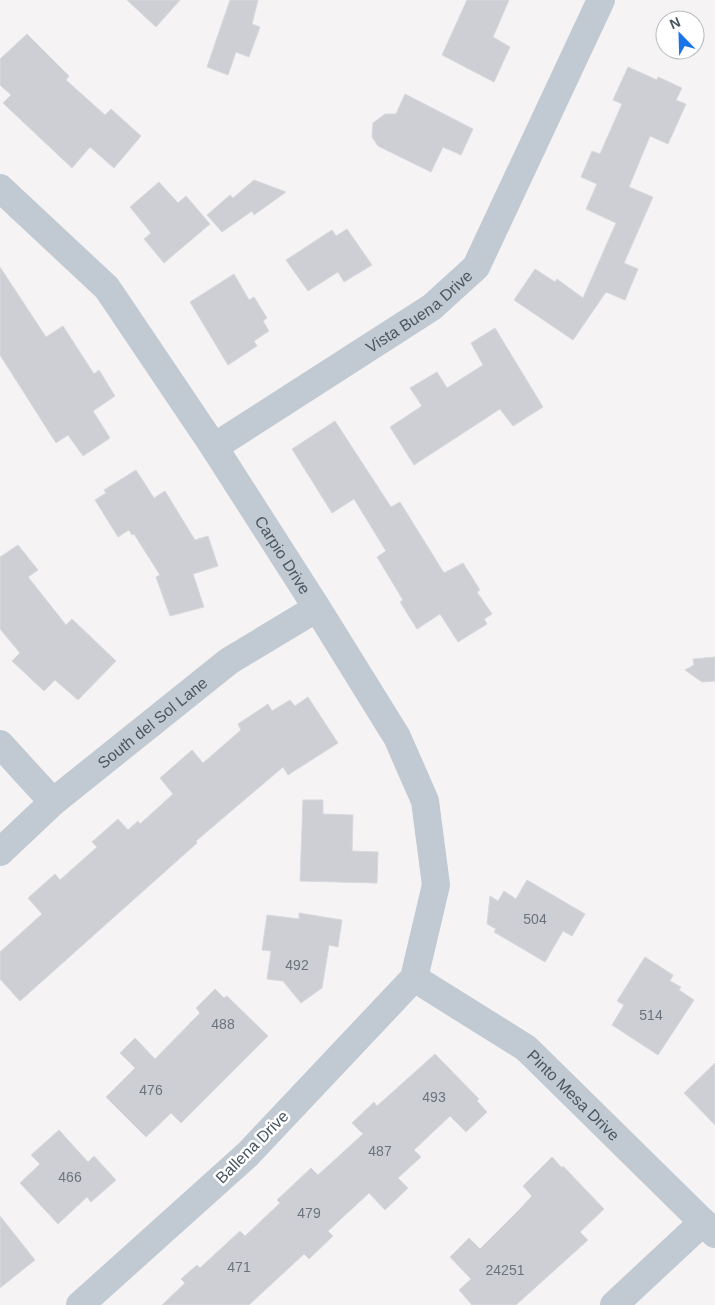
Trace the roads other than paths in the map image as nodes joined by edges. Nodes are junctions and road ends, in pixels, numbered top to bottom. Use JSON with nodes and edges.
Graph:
{"nodes":[{"id":1,"x":601,"y":0,"type":"edge"},
{"id":2,"x":0,"y":188,"type":"edge"},
{"id":3,"x":214,"y":447,"type":"junction"},
{"id":4,"x":317,"y":608,"type":"junction"},
{"id":5,"x":0,"y":744,"type":"edge"},
{"id":6,"x":53,"y":802,"type":"junction"},
{"id":7,"x":0,"y":852,"type":"edge"},
{"id":8,"x":414,"y":978,"type":"junction"},
{"id":9,"x":709,"y":1228,"type":"edge"},
{"id":10,"x":80,"y":1305,"type":"edge"},
{"id":11,"x":614,"y":1305,"type":"edge"}],
"edges":[{"from":1,"to":3,"type":"street","name":"Vista Buena Drive"},
{"from":2,"to":3,"type":"street","name":"Carpio Drive"},
{"from":3,"to":4,"type":"street","name":"Carpio Drive"},
{"from":4,"to":6,"type":"street","name":"South del Sol Lane"},
{"from":4,"to":8,"type":"street","name":"Carpio Drive"},
{"from":5,"to":6,"type":"street"},
{"from":6,"to":7,"type":"street","name":"South del Sol Lane"},
{"from":8,"to":9,"type":"street","name":"Pinto Mesa Drive"},
{"from":8,"to":10,"type":"street","name":"Ballena Drive"},
{"from":9,"to":11,"type":"street"}]}
